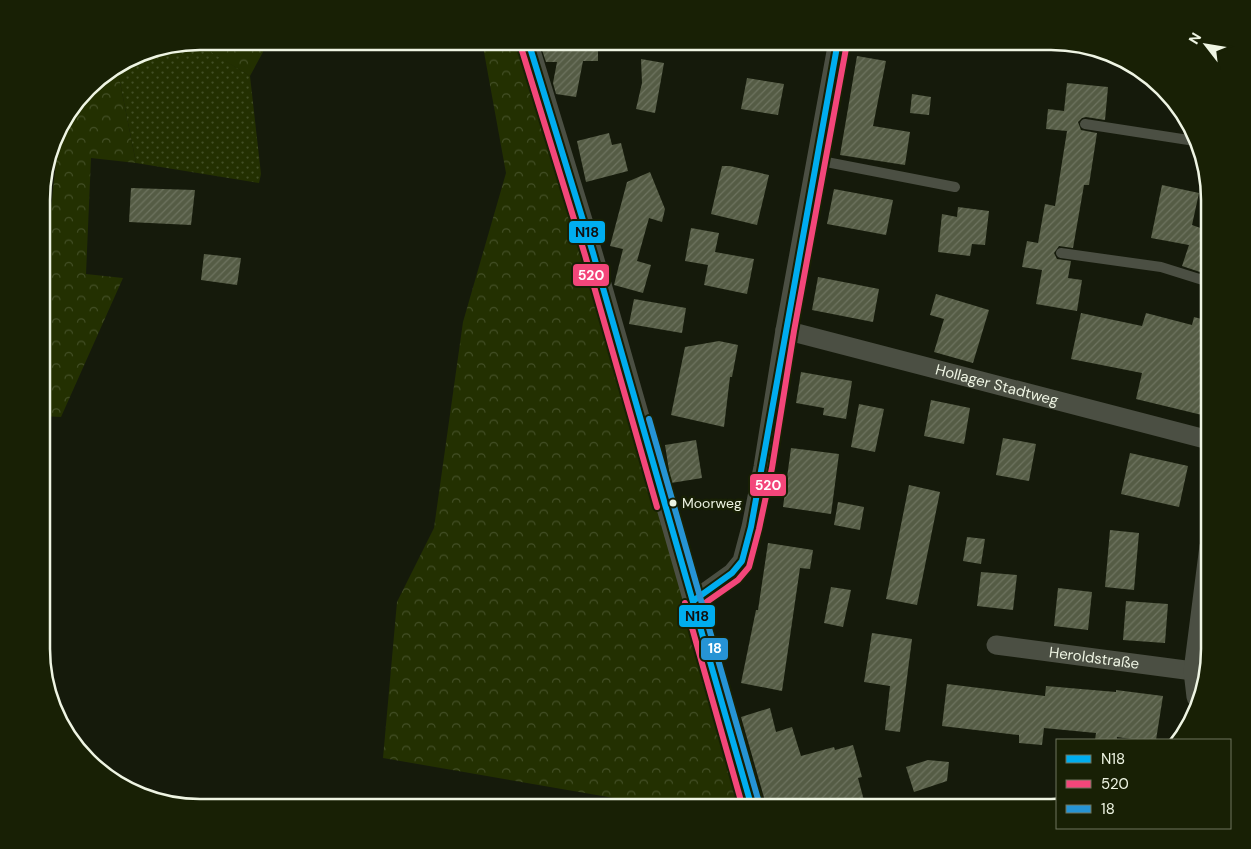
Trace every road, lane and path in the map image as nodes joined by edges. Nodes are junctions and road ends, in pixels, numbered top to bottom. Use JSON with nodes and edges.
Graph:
{"nodes":[{"id":1,"x":531,"y":50,"type":"edge"},
{"id":2,"x":836,"y":50,"type":"edge"},
{"id":3,"x":1085,"y":124,"type":"dead end"},
{"id":4,"x":1189,"y":140,"type":"edge"},
{"id":5,"x":816,"y":160,"type":"junction"},
{"id":6,"x":954,"y":187,"type":"dead end"},
{"id":7,"x":1061,"y":253,"type":"dead end"},
{"id":8,"x":1201,"y":280,"type":"edge"},
{"id":9,"x":785,"y":330,"type":"junction"},
{"id":10,"x":1201,"y":438,"type":"edge"},
{"id":11,"x":693,"y":601,"type":"junction"},
{"id":12,"x":1201,"y":608,"type":"edge"},
{"id":13,"x":996,"y":645,"type":"dead end"},
{"id":14,"x":1193,"y":671,"type":"junction"},
{"id":15,"x":1195,"y":689,"type":"edge"},
{"id":16,"x":749,"y":799,"type":"edge"}],
"edges":[{"from":1,"to":11,"type":"street"},
{"from":2,"to":5,"type":"street"},
{"from":3,"to":4,"type":"lane"},
{"from":5,"to":6,"type":"lane"},
{"from":5,"to":9,"type":"street"},
{"from":7,"to":8,"type":"lane"},
{"from":9,"to":10,"type":"street","name":"Hollager Stadtweg"},
{"from":9,"to":11,"type":"street"},
{"from":11,"to":16,"type":"street"},
{"from":12,"to":14,"type":"street"},
{"from":13,"to":14,"type":"street","name":"Heroldstraße"},
{"from":14,"to":15,"type":"street"}]}
